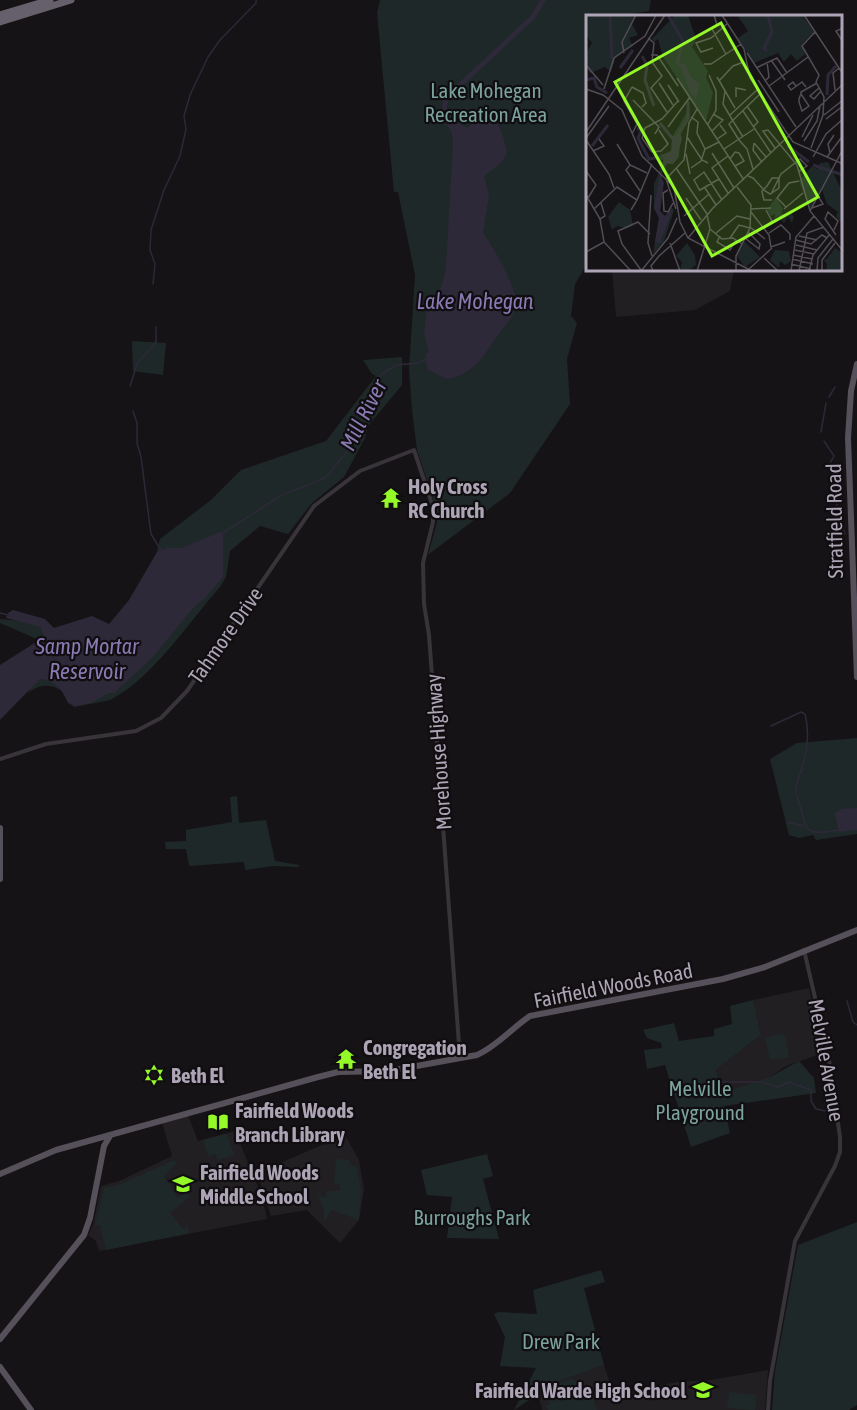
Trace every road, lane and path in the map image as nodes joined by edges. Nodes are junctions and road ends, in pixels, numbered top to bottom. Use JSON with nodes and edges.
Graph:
{"nodes":[{"id":1,"x":50,"y":0,"type":"edge"},
{"id":2,"x":71,"y":0,"type":"edge"},
{"id":3,"x":0,"y":15,"type":"edge"},
{"id":4,"x":0,"y":22,"type":"edge"},
{"id":5,"x":857,"y":364,"type":"edge"},
{"id":6,"x":414,"y":450,"type":"joint"},
{"id":7,"x":857,"y":677,"type":"edge"},
{"id":8,"x":0,"y":759,"type":"edge"},
{"id":9,"x":0,"y":828,"type":"edge"},
{"id":10,"x":0,"y":879,"type":"edge"},
{"id":11,"x":857,"y":930,"type":"edge"},
{"id":12,"x":804,"y":950,"type":"junction"},
{"id":13,"x":460,"y":1059,"type":"junction"},
{"id":14,"x":110,"y":1136,"type":"junction"},
{"id":15,"x":92,"y":1141,"type":"junction"},
{"id":16,"x":103,"y":1154,"type":"junction"},
{"id":17,"x":0,"y":1174,"type":"edge"},
{"id":18,"x":0,"y":1339,"type":"edge"},
{"id":19,"x":0,"y":1367,"type":"edge"},
{"id":20,"x":31,"y":1410,"type":"edge"},
{"id":21,"x":768,"y":1410,"type":"edge"}],
"edges":[{"from":1,"to":3,"type":"highway"},
{"from":2,"to":4,"type":"highway"},
{"from":5,"to":7,"type":"main road","name":"Stratfield Road"},
{"from":6,"to":8,"type":"street","name":"Tahmore Drive"},
{"from":6,"to":13,"type":"street","name":"Morehouse Highway"},
{"from":9,"to":10,"type":"main road"},
{"from":11,"to":12,"type":"main road","name":"Fairfield Woods Road"},
{"from":12,"to":13,"type":"main road","name":"Fairfield Woods Road"},
{"from":12,"to":21,"type":"street","name":"Melville Avenue"},
{"from":13,"to":14,"type":"main road","name":"Fairfield Woods Road"},
{"from":14,"to":15,"type":"main road","name":"Fairfield Woods Road"},
{"from":14,"to":16,"type":"main road"},
{"from":15,"to":16,"type":"main road"},
{"from":15,"to":17,"type":"main road","name":"Fairfield Woods Road"},
{"from":16,"to":18,"type":"main road"},
{"from":19,"to":20,"type":"main road"}]}
